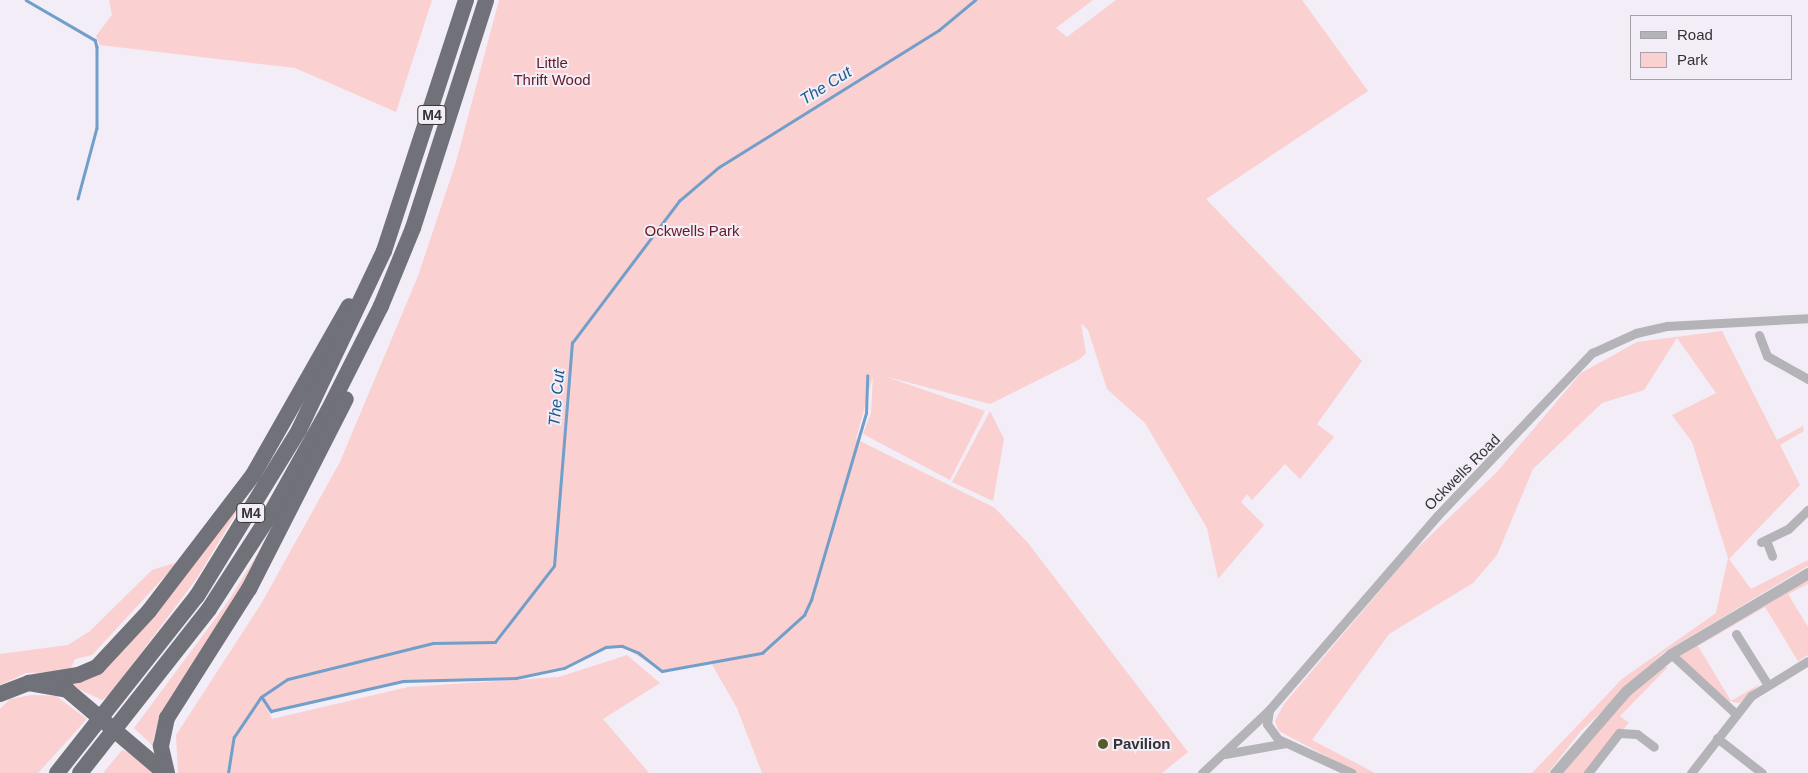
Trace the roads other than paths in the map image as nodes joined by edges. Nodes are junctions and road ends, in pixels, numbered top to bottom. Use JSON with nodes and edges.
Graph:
{"nodes":[{"id":1,"x":466,"y":0,"type":"edge"},
{"id":2,"x":486,"y":0,"type":"edge"},
{"id":3,"x":394,"y":221,"type":"junction"},
{"id":4,"x":381,"y":306,"type":"junction"},
{"id":5,"x":1808,"y":318,"type":"edge"},
{"id":6,"x":1757,"y":341,"type":"dead end"},
{"id":7,"x":1808,"y":379,"type":"edge"},
{"id":8,"x":1808,"y":510,"type":"edge"},
{"id":9,"x":1772,"y":556,"type":"dead end"},
{"id":10,"x":1808,"y":573,"type":"edge"},
{"id":11,"x":1736,"y":634,"type":"dead end"},
{"id":12,"x":1671,"y":654,"type":"junction"},
{"id":13,"x":1808,"y":661,"type":"edge"},
{"id":14,"x":29,"y":683,"type":"junction"},
{"id":15,"x":1768,"y":685,"type":"junction"},
{"id":16,"x":0,"y":694,"type":"edge"},
{"id":17,"x":1269,"y":710,"type":"junction"},
{"id":18,"x":1735,"y":713,"type":"junction"},
{"id":19,"x":1717,"y":738,"type":"junction"},
{"id":20,"x":1286,"y":743,"type":"junction"},
{"id":21,"x":1654,"y":747,"type":"dead end"},
{"id":22,"x":1225,"y":754,"type":"junction"},
{"id":23,"x":57,"y":773,"type":"edge"},
{"id":24,"x":80,"y":773,"type":"edge"},
{"id":25,"x":166,"y":773,"type":"edge"},
{"id":26,"x":1202,"y":773,"type":"edge"},
{"id":27,"x":1352,"y":773,"type":"edge"},
{"id":28,"x":1555,"y":773,"type":"edge"},
{"id":29,"x":1588,"y":773,"type":"edge"},
{"id":30,"x":1691,"y":773,"type":"edge"},
{"id":31,"x":1762,"y":773,"type":"edge"}],
"edges":[{"from":1,"to":3,"type":"highway","number":"M4"},
{"from":2,"to":4,"type":"highway","number":"M4"},
{"from":3,"to":14,"type":"highway","number":"M4"},
{"from":3,"to":23,"type":"highway","number":"M4"},
{"from":4,"to":24,"type":"highway","number":"M4"},
{"from":4,"to":25,"type":"highway","number":"M4"},
{"from":5,"to":17,"type":"street","name":"Ockwells Road"},
{"from":6,"to":7,"type":"street"},
{"from":8,"to":9,"type":"street"},
{"from":10,"to":12,"type":"street"},
{"from":11,"to":15,"type":"street"},
{"from":12,"to":18,"type":"street"},
{"from":12,"to":28,"type":"street"},
{"from":13,"to":15,"type":"street"},
{"from":14,"to":16,"type":"highway","number":"M4"},
{"from":14,"to":25,"type":"highway","number":"M4"},
{"from":15,"to":18,"type":"street"},
{"from":17,"to":20,"type":"street"},
{"from":17,"to":22,"type":"street","name":"Ockwells Road"},
{"from":18,"to":19,"type":"street"},
{"from":19,"to":30,"type":"street"},
{"from":19,"to":31,"type":"street"},
{"from":20,"to":22,"type":"street"},
{"from":20,"to":27,"type":"street"},
{"from":21,"to":29,"type":"street"},
{"from":22,"to":26,"type":"street","name":"Ockwells Road"}]}
